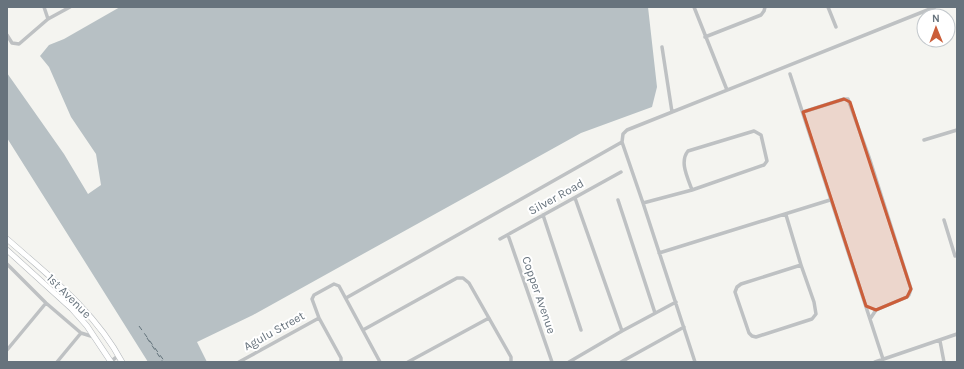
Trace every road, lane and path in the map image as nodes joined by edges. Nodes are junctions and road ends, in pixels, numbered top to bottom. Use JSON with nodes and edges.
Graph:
{"nodes":[{"id":1,"x":44,"y":7,"type":"edge"},
{"id":2,"x":70,"y":7,"type":"edge"},
{"id":3,"x":694,"y":7,"type":"edge"},
{"id":4,"x":765,"y":7,"type":"edge"},
{"id":5,"x":828,"y":7,"type":"edge"},
{"id":6,"x":935,"y":7,"type":"edge"},
{"id":7,"x":48,"y":19,"type":"junction"},
{"id":8,"x":836,"y":26,"type":"dead end"},
{"id":9,"x":7,"y":35,"type":"edge"},
{"id":10,"x":705,"y":37,"type":"junction"},
{"id":11,"x":662,"y":47,"type":"dead end"},
{"id":12,"x":790,"y":74,"type":"dead end"},
{"id":13,"x":727,"y":90,"type":"junction"},
{"id":14,"x":672,"y":112,"type":"junction"},
{"id":15,"x":803,"y":112,"type":"junction"},
{"id":16,"x":957,"y":130,"type":"edge"},
{"id":17,"x":924,"y":140,"type":"dead end"},
{"id":18,"x":622,"y":142,"type":"junction"},
{"id":19,"x":621,"y":172,"type":"dead end"},
{"id":20,"x":692,"y":190,"type":"junction"},
{"id":21,"x":575,"y":198,"type":"junction"},
{"id":22,"x":618,"y":200,"type":"dead end"},
{"id":23,"x":830,"y":200,"type":"junction"},
{"id":24,"x":643,"y":203,"type":"junction"},
{"id":25,"x":543,"y":215,"type":"junction"},
{"id":26,"x":786,"y":215,"type":"junction"},
{"id":27,"x":944,"y":220,"type":"dead end"},
{"id":28,"x":508,"y":235,"type":"junction"},
{"id":29,"x":7,"y":239,"type":"edge"},
{"id":30,"x":500,"y":239,"type":"dead end"},
{"id":31,"x":7,"y":250,"type":"edge"},
{"id":32,"x":659,"y":253,"type":"junction"},
{"id":33,"x":957,"y":255,"type":"edge"},
{"id":34,"x":7,"y":265,"type":"edge"},
{"id":35,"x":802,"y":265,"type":"junction"},
{"id":36,"x":346,"y":298,"type":"junction"},
{"id":37,"x":676,"y":302,"type":"junction"},
{"id":38,"x":46,"y":303,"type":"junction"},
{"id":39,"x":866,"y":306,"type":"junction"},
{"id":40,"x":876,"y":310,"type":"junction"},
{"id":41,"x":655,"y":313,"type":"junction"},
{"id":42,"x":320,"y":318,"type":"junction"},
{"id":43,"x":490,"y":318,"type":"junction"},
{"id":44,"x":870,"y":319,"type":"junction"},
{"id":45,"x":684,"y":327,"type":"junction"},
{"id":46,"x":363,"y":330,"type":"junction"},
{"id":47,"x":581,"y":330,"type":"dead end"},
{"id":48,"x":622,"y":331,"type":"junction"},
{"id":49,"x":81,"y":333,"type":"junction"},
{"id":50,"x":957,"y":334,"type":"edge"},
{"id":51,"x":95,"y":338,"type":"junction"},
{"id":52,"x":940,"y":341,"type":"junction"},
{"id":53,"x":7,"y":350,"type":"edge"},
{"id":54,"x":118,"y":356,"type":"junction"},
{"id":55,"x":883,"y":359,"type":"junction"},
{"id":56,"x":623,"y":361,"type":"edge"},
{"id":57,"x":57,"y":362,"type":"edge"},
{"id":58,"x":111,"y":362,"type":"edge"},
{"id":59,"x":122,"y":362,"type":"edge"},
{"id":60,"x":239,"y":362,"type":"edge"},
{"id":61,"x":341,"y":362,"type":"edge"},
{"id":62,"x":380,"y":362,"type":"edge"},
{"id":63,"x":408,"y":362,"type":"edge"},
{"id":64,"x":511,"y":362,"type":"edge"},
{"id":65,"x":552,"y":362,"type":"edge"},
{"id":66,"x":569,"y":362,"type":"edge"},
{"id":67,"x":695,"y":362,"type":"edge"},
{"id":68,"x":875,"y":362,"type":"edge"},
{"id":69,"x":944,"y":362,"type":"edge"}],
"edges":[{"from":1,"to":7,"type":"street"},
{"from":2,"to":7,"type":"street"},
{"from":3,"to":10,"type":"street"},
{"from":4,"to":10,"type":"street"},
{"from":5,"to":8,"type":"street"},
{"from":6,"to":13,"type":"street"},
{"from":7,"to":9,"type":"street"},
{"from":10,"to":13,"type":"street"},
{"from":11,"to":14,"type":"street"},
{"from":12,"to":15,"type":"street"},
{"from":13,"to":14,"type":"street"},
{"from":14,"to":18,"type":"street"},
{"from":15,"to":23,"type":"street"},
{"from":15,"to":40,"type":"street"},
{"from":16,"to":17,"type":"street"},
{"from":18,"to":24,"type":"street"},
{"from":18,"to":36,"type":"street"},
{"from":19,"to":21,"type":"street","name":"Silver Road"},
{"from":20,"to":20,"type":"street"},
{"from":20,"to":24,"type":"street"},
{"from":21,"to":25,"type":"street","name":"Silver Road"},
{"from":21,"to":48,"type":"street"},
{"from":22,"to":41,"type":"street"},
{"from":23,"to":26,"type":"street"},
{"from":23,"to":39,"type":"street"},
{"from":24,"to":32,"type":"street"},
{"from":25,"to":28,"type":"street","name":"Silver Road"},
{"from":25,"to":47,"type":"street"},
{"from":26,"to":32,"type":"street"},
{"from":26,"to":35,"type":"street"},
{"from":27,"to":33,"type":"street"},
{"from":28,"to":30,"type":"street","name":"Silver Road"},
{"from":28,"to":65,"type":"street","name":"Copper Avenue"},
{"from":29,"to":54,"type":"main road","name":"1st Avenue"},
{"from":31,"to":51,"type":"main road","name":"1st Avenue"},
{"from":32,"to":37,"type":"street"},
{"from":34,"to":38,"type":"street"},
{"from":35,"to":35,"type":"street"},
{"from":36,"to":42,"type":"street"},
{"from":36,"to":46,"type":"street"},
{"from":37,"to":41,"type":"street"},
{"from":37,"to":45,"type":"street"},
{"from":38,"to":49,"type":"street"},
{"from":38,"to":53,"type":"street"},
{"from":39,"to":40,"type":"street"},
{"from":39,"to":44,"type":"street"},
{"from":40,"to":44,"type":"street"},
{"from":41,"to":48,"type":"street"},
{"from":42,"to":60,"type":"street","name":"Agulu Street"},
{"from":42,"to":61,"type":"street"},
{"from":43,"to":46,"type":"street"},
{"from":43,"to":63,"type":"street"},
{"from":43,"to":64,"type":"street"},
{"from":44,"to":55,"type":"street"},
{"from":45,"to":56,"type":"street"},
{"from":45,"to":67,"type":"street"},
{"from":46,"to":62,"type":"street"},
{"from":48,"to":66,"type":"street"},
{"from":49,"to":51,"type":"street"},
{"from":49,"to":57,"type":"street"},
{"from":50,"to":52,"type":"street"},
{"from":51,"to":58,"type":"main road","name":"1st Avenue"},
{"from":52,"to":55,"type":"street"},
{"from":52,"to":69,"type":"street"},
{"from":54,"to":58,"type":"street"},
{"from":54,"to":59,"type":"main road","name":"1st Avenue"},
{"from":55,"to":68,"type":"street"}]}
